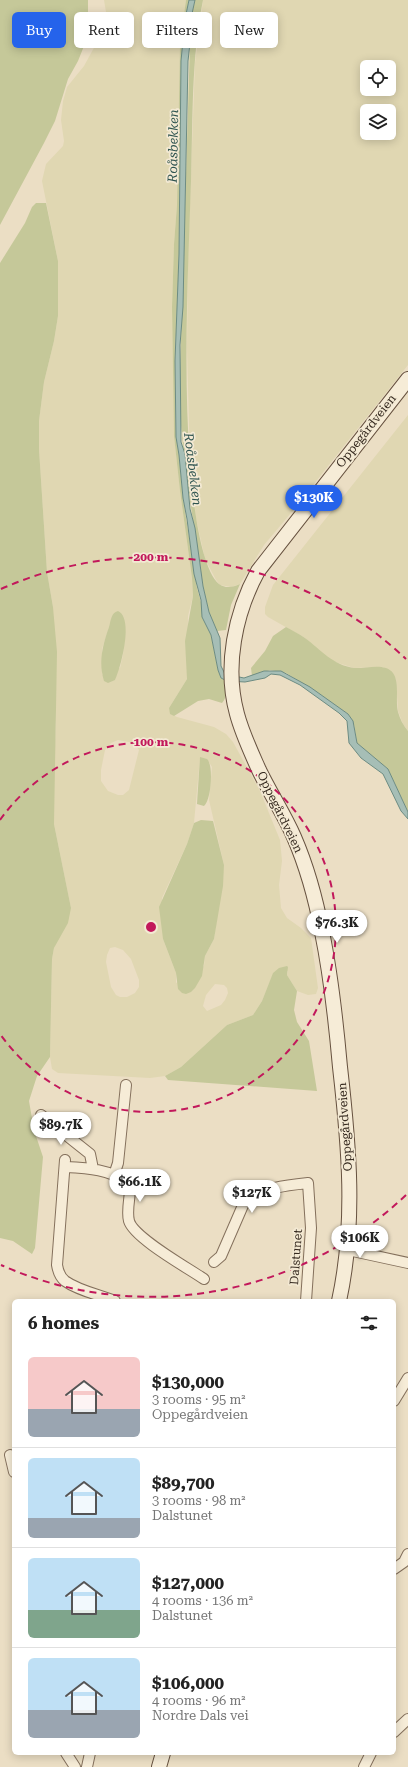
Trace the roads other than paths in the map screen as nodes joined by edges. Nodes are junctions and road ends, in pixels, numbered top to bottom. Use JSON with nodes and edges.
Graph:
{"nodes":[{"id":1,"x":408,"y":379,"type":"edge"},
{"id":2,"x":126,"y":1085,"type":"dead end"},
{"id":3,"x":41,"y":1115,"type":"dead end"},
{"id":4,"x":93,"y":1169,"type":"junction"},
{"id":5,"x":114,"y":1175,"type":"junction"},
{"id":6,"x":348,"y":1250,"type":"junction"},
{"id":7,"x":214,"y":1262,"type":"dead end"},
{"id":8,"x":408,"y":1263,"type":"edge"},
{"id":9,"x":204,"y":1279,"type":"dead end"},
{"id":10,"x":110,"y":1299,"type":"edge"},
{"id":11,"x":306,"y":1299,"type":"edge"},
{"id":12,"x":339,"y":1299,"type":"edge"},
{"id":13,"x":408,"y":1378,"type":"edge"},
{"id":14,"x":396,"y":1398,"type":"edge"},
{"id":15,"x":10,"y":1455,"type":"dead end"},
{"id":16,"x":12,"y":1464,"type":"edge"},
{"id":17,"x":408,"y":1554,"type":"edge"},
{"id":18,"x":396,"y":1568,"type":"edge"},
{"id":19,"x":408,"y":1719,"type":"edge"},
{"id":20,"x":396,"y":1730,"type":"edge"},
{"id":21,"x":67,"y":1755,"type":"edge"},
{"id":22,"x":90,"y":1755,"type":"edge"},
{"id":23,"x":163,"y":1755,"type":"edge"},
{"id":24,"x":370,"y":1755,"type":"edge"},
{"id":25,"x":75,"y":1767,"type":"edge"},
{"id":26,"x":87,"y":1767,"type":"edge"},
{"id":27,"x":159,"y":1767,"type":"edge"},
{"id":28,"x":364,"y":1767,"type":"edge"}],
"edges":[{"from":1,"to":6,"type":"main road","name":"Oppegårdveien"},
{"from":2,"to":5,"type":"street"},
{"from":3,"to":4,"type":"street"},
{"from":4,"to":5,"type":"street"},
{"from":4,"to":10,"type":"street"},
{"from":5,"to":9,"type":"street"},
{"from":6,"to":8,"type":"street"},
{"from":6,"to":12,"type":"main road","name":"Oppegårdveien"},
{"from":7,"to":11,"type":"street","name":"Dalstunet"},
{"from":13,"to":14,"type":"street"},
{"from":15,"to":16,"type":"street"},
{"from":17,"to":18,"type":"street"},
{"from":19,"to":20,"type":"street"},
{"from":21,"to":25,"type":"street"},
{"from":22,"to":26,"type":"street"},
{"from":23,"to":27,"type":"main road"},
{"from":24,"to":28,"type":"street"}]}
